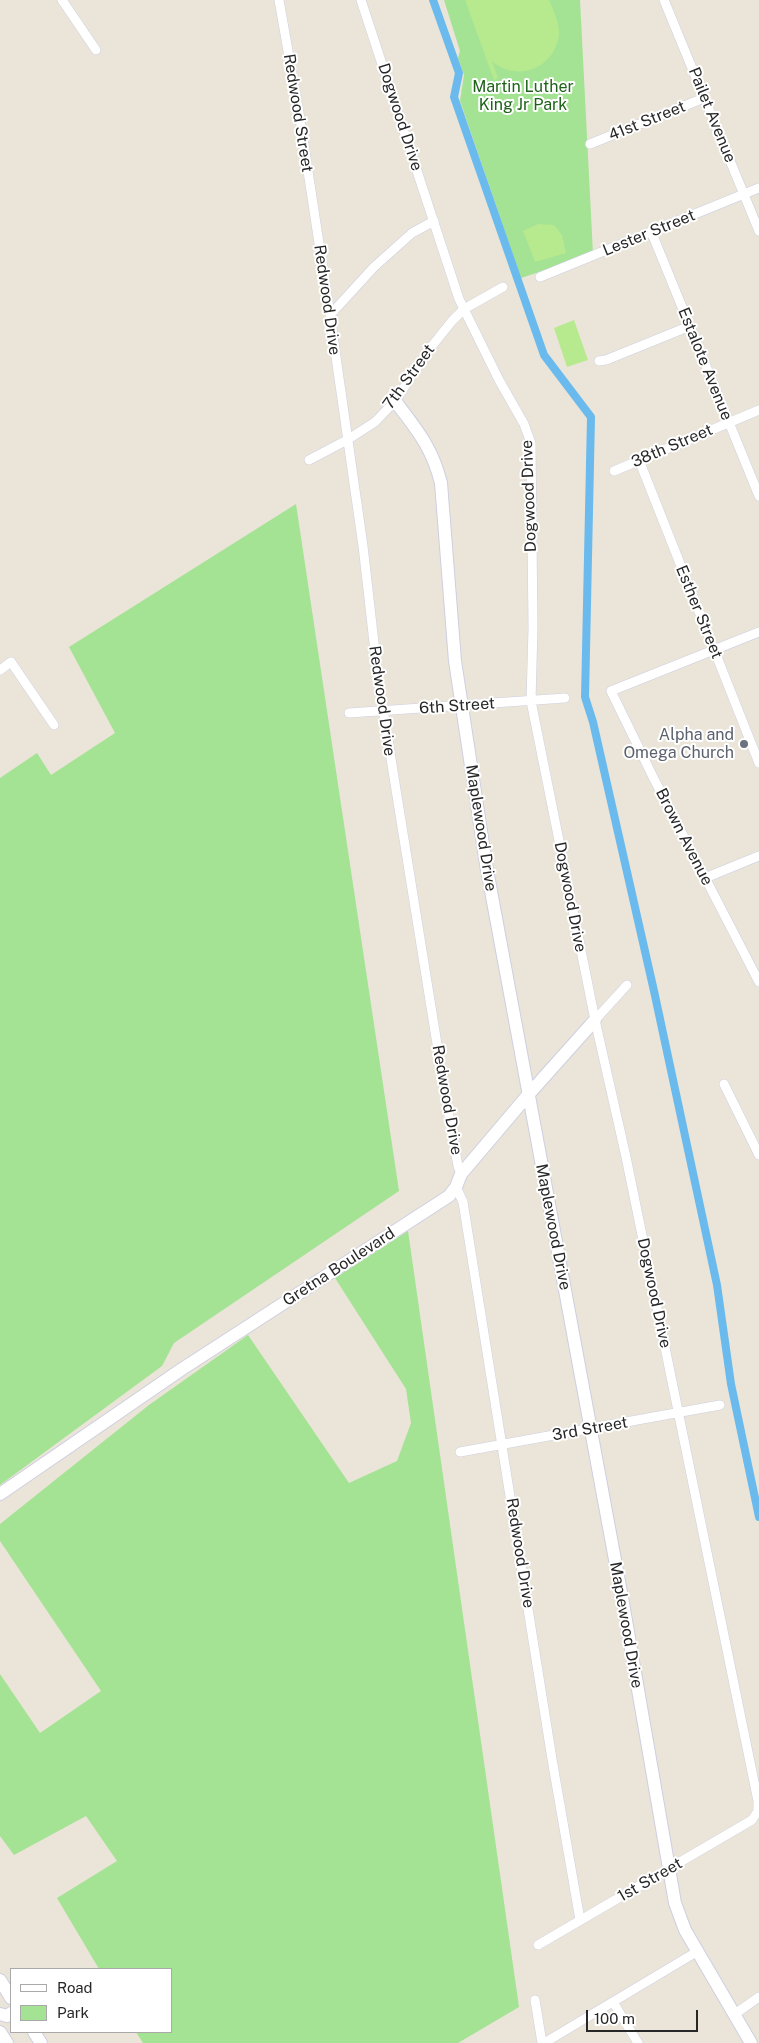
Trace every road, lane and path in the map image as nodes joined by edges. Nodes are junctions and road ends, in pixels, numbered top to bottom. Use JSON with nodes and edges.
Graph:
{"nodes":[{"id":1,"x":62,"y":0,"type":"edge"},
{"id":2,"x":279,"y":0,"type":"edge"},
{"id":3,"x":361,"y":0,"type":"edge"},
{"id":4,"x":664,"y":0,"type":"edge"},
{"id":5,"x":96,"y":50,"type":"dead end"},
{"id":6,"x":704,"y":98,"type":"junction"},
{"id":7,"x":590,"y":144,"type":"dead end"},
{"id":8,"x":759,"y":188,"type":"edge"},
{"id":9,"x":744,"y":194,"type":"junction"},
{"id":10,"x":434,"y":222,"type":"junction"},
{"id":11,"x":316,"y":225,"type":"joint"},
{"id":12,"x":651,"y":231,"type":"junction"},
{"id":13,"x":759,"y":231,"type":"edge"},
{"id":14,"x":540,"y":277,"type":"dead end"},
{"id":15,"x":503,"y":287,"type":"dead end"},
{"id":16,"x":464,"y":309,"type":"junction"},
{"id":17,"x":330,"y":316,"type":"junction"},
{"id":18,"x":690,"y":326,"type":"junction"},
{"id":19,"x":599,"y":360,"type":"dead end"},
{"id":20,"x":395,"y":401,"type":"junction"},
{"id":21,"x":759,"y":410,"type":"edge"},
{"id":22,"x":729,"y":422,"type":"junction"},
{"id":23,"x":347,"y":440,"type":"junction"},
{"id":24,"x":309,"y":460,"type":"dead end"},
{"id":25,"x":639,"y":460,"type":"junction"},
{"id":26,"x":614,"y":471,"type":"dead end"},
{"id":27,"x":759,"y":496,"type":"edge"},
{"id":28,"x":759,"y":632,"type":"edge"},
{"id":29,"x":714,"y":650,"type":"junction"},
{"id":30,"x":0,"y":670,"type":"edge"},
{"id":31,"x":565,"y":698,"type":"dead end"},
{"id":32,"x":531,"y":701,"type":"junction"},
{"id":33,"x":462,"y":705,"type":"junction"},
{"id":34,"x":383,"y":711,"type":"junction"},
{"id":35,"x":349,"y":714,"type":"dead end"},
{"id":36,"x":54,"y":725,"type":"dead end"},
{"id":37,"x":759,"y":763,"type":"edge"},
{"id":38,"x":759,"y":856,"type":"edge"},
{"id":39,"x":705,"y":878,"type":"junction"},
{"id":40,"x":759,"y":982,"type":"edge"},
{"id":41,"x":627,"y":985,"type":"dead end"},
{"id":42,"x":595,"y":1020,"type":"junction"},
{"id":43,"x":724,"y":1084,"type":"dead end"},
{"id":44,"x":528,"y":1095,"type":"junction"},
{"id":45,"x":759,"y":1155,"type":"edge"},
{"id":46,"x":461,"y":1174,"type":"junction"},
{"id":47,"x":456,"y":1188,"type":"junction"},
{"id":48,"x":720,"y":1405,"type":"dead end"},
{"id":49,"x":679,"y":1412,"type":"junction"},
{"id":50,"x":591,"y":1428,"type":"junction"},
{"id":51,"x":502,"y":1445,"type":"junction"},
{"id":52,"x":460,"y":1452,"type":"dead end"},
{"id":53,"x":0,"y":1494,"type":"edge"},
{"id":54,"x":758,"y":1811,"type":"joint"},
{"id":55,"x":669,"y":1870,"type":"junction"},
{"id":56,"x":580,"y":1920,"type":"junction"},
{"id":57,"x":538,"y":1945,"type":"dead end"},
{"id":58,"x":698,"y":1951,"type":"junction"},
{"id":59,"x":0,"y":1980,"type":"edge"},
{"id":60,"x":10,"y":1996,"type":"edge"},
{"id":61,"x":759,"y":1997,"type":"edge"},
{"id":62,"x":535,"y":2000,"type":"dead end"},
{"id":63,"x":613,"y":2002,"type":"junction"},
{"id":64,"x":735,"y":2014,"type":"junction"},
{"id":65,"x":0,"y":2032,"type":"edge"},
{"id":66,"x":7,"y":2043,"type":"edge"},
{"id":67,"x":543,"y":2043,"type":"edge"},
{"id":68,"x":638,"y":2043,"type":"edge"},
{"id":69,"x":751,"y":2043,"type":"edge"}],
"edges":[{"from":1,"to":5,"type":"street"},
{"from":2,"to":11,"type":"street","name":"Redwood Street"},
{"from":3,"to":10,"type":"street","name":"Dogwood Drive"},
{"from":4,"to":6,"type":"street","name":"Pailet Avenue"},
{"from":6,"to":7,"type":"street","name":"41st Street"},
{"from":6,"to":9,"type":"street","name":"Pailet Avenue"},
{"from":8,"to":9,"type":"street","name":"Lester Street"},
{"from":9,"to":12,"type":"street","name":"Lester Street"},
{"from":9,"to":13,"type":"street","name":"Pailet Avenue"},
{"from":10,"to":16,"type":"street","name":"Dogwood Drive"},
{"from":10,"to":17,"type":"street"},
{"from":11,"to":17,"type":"street","name":"Redwood Drive"},
{"from":12,"to":14,"type":"street","name":"Lester Street"},
{"from":12,"to":18,"type":"street","name":"Estalote Avenue"},
{"from":15,"to":16,"type":"street","name":"7th Street"},
{"from":16,"to":20,"type":"street","name":"7th Street"},
{"from":16,"to":32,"type":"street","name":"Dogwood Drive"},
{"from":17,"to":23,"type":"street","name":"Redwood Drive"},
{"from":18,"to":19,"type":"street"},
{"from":18,"to":22,"type":"street","name":"Estalote Avenue"},
{"from":20,"to":23,"type":"street","name":"7th Street"},
{"from":20,"to":33,"type":"street","name":"Maplewood Drive"},
{"from":21,"to":22,"type":"street","name":"38th Street"},
{"from":22,"to":25,"type":"street","name":"38th Street"},
{"from":22,"to":27,"type":"street","name":"Estalote Avenue"},
{"from":23,"to":24,"type":"street","name":"7th Street"},
{"from":23,"to":34,"type":"street","name":"Redwood Drive"},
{"from":25,"to":26,"type":"street","name":"38th Street"},
{"from":25,"to":29,"type":"street","name":"Esther Street"},
{"from":28,"to":29,"type":"street"},
{"from":29,"to":37,"type":"street","name":"Esther Street"},
{"from":29,"to":39,"type":"street","name":"Brown Avenue"},
{"from":30,"to":36,"type":"street"},
{"from":31,"to":32,"type":"street","name":"6th Street"},
{"from":32,"to":33,"type":"street","name":"6th Street"},
{"from":32,"to":42,"type":"street","name":"Dogwood Drive"},
{"from":33,"to":34,"type":"street","name":"6th Street"},
{"from":33,"to":44,"type":"street","name":"Maplewood Drive"},
{"from":34,"to":35,"type":"street","name":"6th Street"},
{"from":34,"to":46,"type":"street","name":"Redwood Drive"},
{"from":38,"to":39,"type":"street"},
{"from":39,"to":40,"type":"street","name":"Brown Avenue"},
{"from":41,"to":42,"type":"street","name":"Gretna Boulevard"},
{"from":42,"to":44,"type":"street","name":"Gretna Boulevard"},
{"from":42,"to":49,"type":"street","name":"Dogwood Drive"},
{"from":43,"to":45,"type":"street"},
{"from":44,"to":46,"type":"street","name":"Gretna Boulevard"},
{"from":44,"to":50,"type":"street","name":"Maplewood Drive"},
{"from":46,"to":47,"type":"street","name":"Gretna Boulevard"},
{"from":47,"to":51,"type":"street","name":"Redwood Drive"},
{"from":47,"to":53,"type":"street","name":"Gretna Boulevard"},
{"from":48,"to":49,"type":"street","name":"3rd Street"},
{"from":49,"to":50,"type":"street","name":"3rd Street"},
{"from":49,"to":54,"type":"street","name":"Dogwood Drive"},
{"from":50,"to":51,"type":"street","name":"3rd Street"},
{"from":50,"to":55,"type":"street","name":"Maplewood Drive"},
{"from":51,"to":52,"type":"street","name":"3rd Street"},
{"from":51,"to":56,"type":"street","name":"Redwood Drive"},
{"from":54,"to":55,"type":"street","name":"1st Street"},
{"from":55,"to":56,"type":"street","name":"1st Street"},
{"from":55,"to":58,"type":"street","name":"Maplewood Drive"},
{"from":56,"to":57,"type":"street","name":"1st Street"},
{"from":58,"to":63,"type":"street"},
{"from":58,"to":64,"type":"street","name":"Maplewood Drive"},
{"from":59,"to":60,"type":"street"},
{"from":61,"to":64,"type":"street"},
{"from":62,"to":67,"type":"street"},
{"from":63,"to":67,"type":"street"},
{"from":63,"to":68,"type":"street"},
{"from":64,"to":69,"type":"street","name":"Maplewood Drive"},
{"from":65,"to":66,"type":"street"}]}
